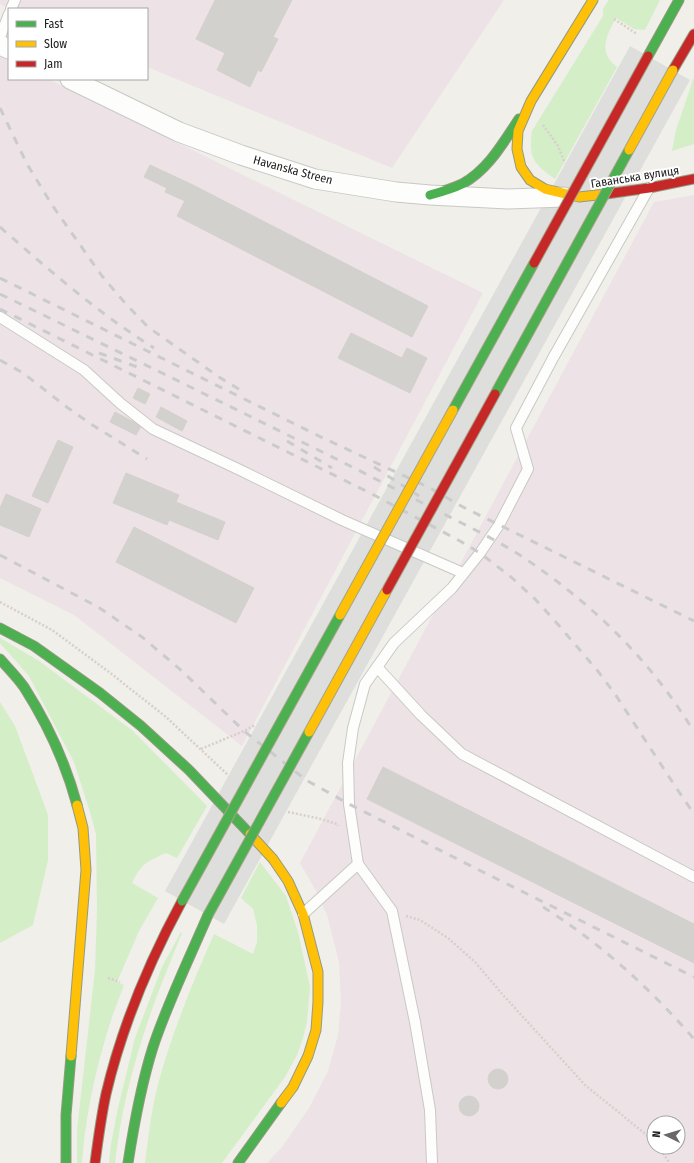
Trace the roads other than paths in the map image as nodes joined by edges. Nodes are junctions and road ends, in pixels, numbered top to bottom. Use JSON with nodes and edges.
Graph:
{"nodes":[{"id":1,"x":593,"y":0,"type":"edge"},
{"id":2,"x":679,"y":0,"type":"edge"},
{"id":3,"x":8,"y":17,"type":"edge"},
{"id":4,"x":694,"y":34,"type":"edge"},
{"id":5,"x":0,"y":37,"type":"edge"},
{"id":6,"x":72,"y":80,"type":"edge"},
{"id":7,"x":531,"y":101,"type":"junction"},
{"id":8,"x":694,"y":179,"type":"edge"},
{"id":9,"x":649,"y":188,"type":"junction"},
{"id":10,"x":430,"y":195,"type":"junction"},
{"id":11,"x":579,"y":197,"type":"junction"},
{"id":12,"x":0,"y":317,"type":"edge"},
{"id":13,"x":463,"y":573,"type":"junction"},
{"id":14,"x":0,"y":628,"type":"edge"},
{"id":15,"x":0,"y":659,"type":"edge"},
{"id":16,"x":377,"y":667,"type":"junction"},
{"id":17,"x":358,"y":864,"type":"junction"},
{"id":18,"x":694,"y":877,"type":"edge"},
{"id":19,"x":303,"y":914,"type":"junction"},
{"id":20,"x":66,"y":1163,"type":"edge"},
{"id":21,"x":94,"y":1163,"type":"edge"},
{"id":22,"x":128,"y":1163,"type":"edge"},
{"id":23,"x":238,"y":1163,"type":"edge"},
{"id":24,"x":432,"y":1163,"type":"edge"}],
"edges":[{"from":1,"to":7,"type":"main road"},
{"from":2,"to":21,"type":"main road","bridge":true},
{"from":3,"to":5,"type":"lane"},
{"from":4,"to":22,"type":"main road","bridge":true},
{"from":6,"to":10,"type":"street","name":"Havanska Streen"},
{"from":7,"to":10,"type":"main road"},
{"from":7,"to":11,"type":"main road"},
{"from":8,"to":9,"type":"main road","name":"Гаванська вулиця"},
{"from":9,"to":11,"type":"main road","name":"Гаванська вулиця"},
{"from":9,"to":13,"type":"lane"},
{"from":10,"to":11,"type":"street","name":"Havanska Streen"},
{"from":12,"to":13,"type":"lane"},
{"from":13,"to":16,"type":"lane"},
{"from":14,"to":19,"type":"main road"},
{"from":15,"to":20,"type":"main road"},
{"from":16,"to":17,"type":"lane"},
{"from":16,"to":18,"type":"lane"},
{"from":17,"to":19,"type":"lane"},
{"from":17,"to":24,"type":"lane"},
{"from":19,"to":23,"type":"main road"}]}
